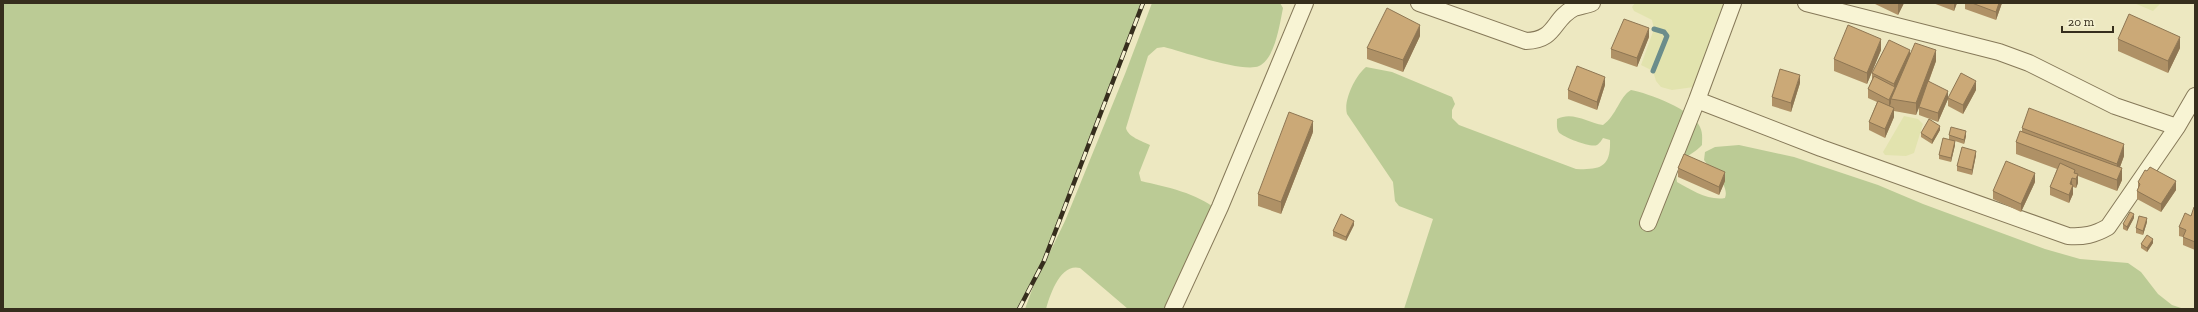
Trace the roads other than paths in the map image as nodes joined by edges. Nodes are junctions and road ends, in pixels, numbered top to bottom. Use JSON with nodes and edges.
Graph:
{"nodes":[{"id":1,"x":1305,"y":3,"type":"edge"},
{"id":2,"x":1419,"y":3,"type":"edge"},
{"id":3,"x":1592,"y":3,"type":"edge"},
{"id":4,"x":1733,"y":3,"type":"edge"},
{"id":5,"x":1806,"y":3,"type":"edge"},
{"id":6,"x":2195,"y":96,"type":"edge"},
{"id":7,"x":1697,"y":100,"type":"junction"},
{"id":8,"x":2177,"y":127,"type":"junction"},
{"id":9,"x":1648,"y":223,"type":"dead end"},
{"id":10,"x":1173,"y":309,"type":"edge"}],
"edges":[{"from":1,"to":10,"type":"street"},
{"from":2,"to":3,"type":"street"},
{"from":4,"to":7,"type":"street"},
{"from":5,"to":8,"type":"street"},
{"from":6,"to":8,"type":"street"},
{"from":7,"to":8,"type":"street"},
{"from":7,"to":9,"type":"street"}]}
